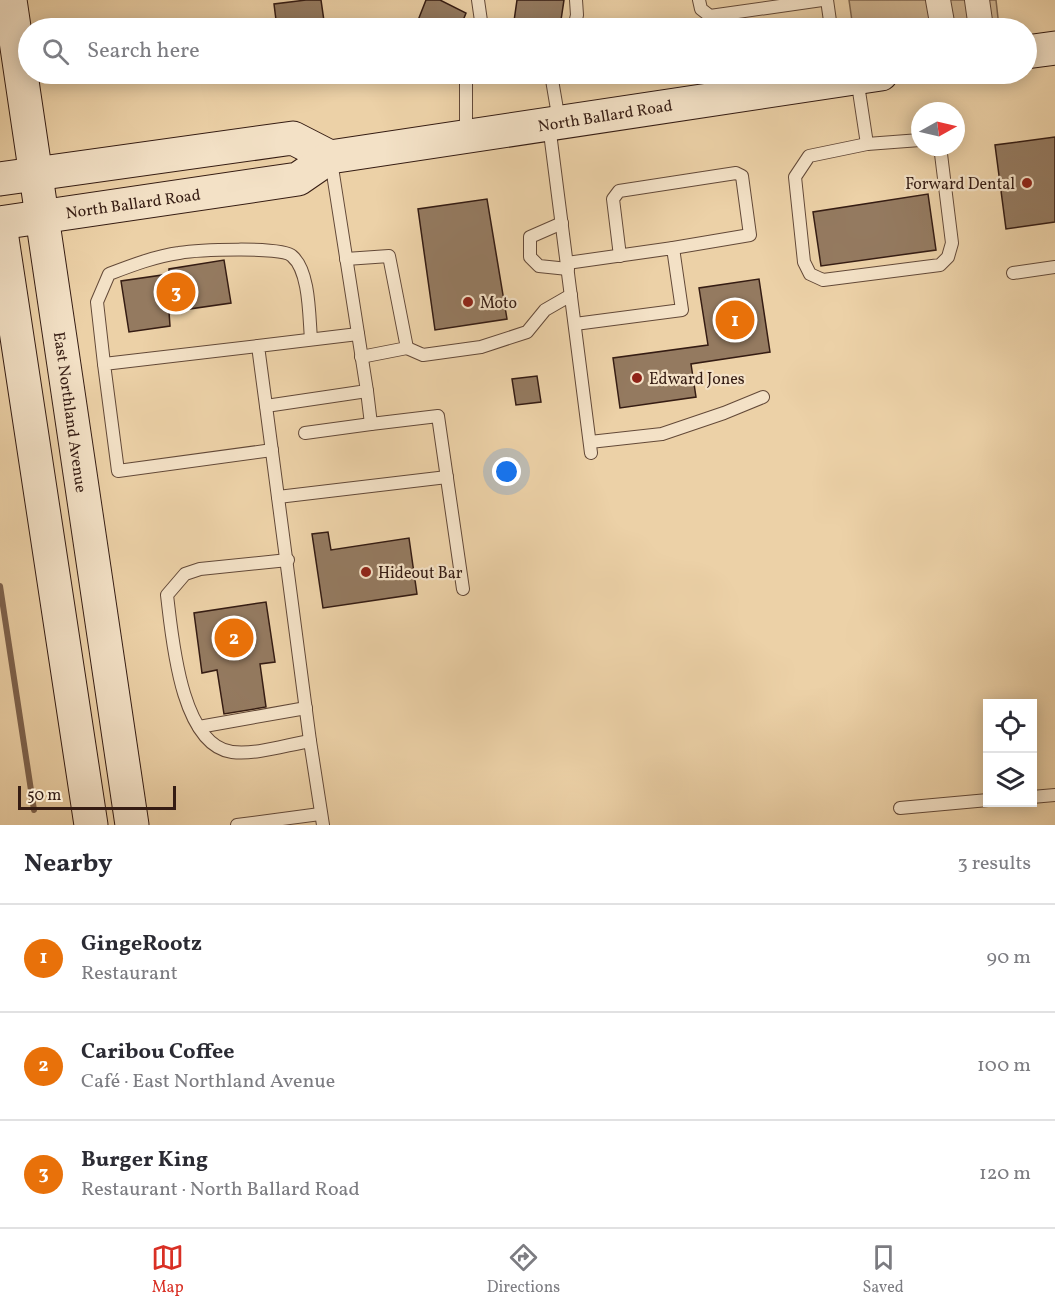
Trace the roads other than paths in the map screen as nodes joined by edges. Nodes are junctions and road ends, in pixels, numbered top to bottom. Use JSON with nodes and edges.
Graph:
{"nodes":[{"id":1,"x":10,"y":0,"type":"edge"},
{"id":2,"x":478,"y":0,"type":"edge"},
{"id":3,"x":576,"y":0,"type":"edge"},
{"id":4,"x":699,"y":0,"type":"edge"},
{"id":5,"x":822,"y":0,"type":"edge"},
{"id":6,"x":827,"y":0,"type":"edge"},
{"id":7,"x":938,"y":0,"type":"edge"},
{"id":8,"x":977,"y":0,"type":"edge"},
{"id":9,"x":481,"y":18,"type":"edge"},
{"id":10,"x":576,"y":18,"type":"edge"},
{"id":11,"x":830,"y":18,"type":"edge"},
{"id":12,"x":941,"y":18,"type":"edge"},
{"id":13,"x":980,"y":18,"type":"edge"},
{"id":14,"x":1055,"y":48,"type":"edge"},
{"id":15,"x":1037,"y":50,"type":"edge"},
{"id":16,"x":18,"y":53,"type":"edge"},
{"id":17,"x":23,"y":84,"type":"edge"},
{"id":18,"x":466,"y":84,"type":"edge"},
{"id":19,"x":552,"y":84,"type":"edge"},
{"id":20,"x":801,"y":84,"type":"edge"},
{"id":21,"x":854,"y":84,"type":"edge"},
{"id":22,"x":554,"y":123,"type":"junction"},
{"id":23,"x":466,"y":136,"type":"junction"},
{"id":24,"x":911,"y":141,"type":"edge"},
{"id":25,"x":867,"y":144,"type":"junction"},
{"id":26,"x":941,"y":156,"type":"edge"},
{"id":27,"x":330,"y":157,"type":"junction"},
{"id":28,"x":36,"y":173,"type":"junction"},
{"id":29,"x":0,"y":178,"type":"edge"},
{"id":30,"x":42,"y":217,"type":"junction"},
{"id":31,"x":562,"y":223,"type":"junction"},
{"id":32,"x":0,"y":224,"type":"edge"},
{"id":33,"x":673,"y":248,"type":"junction"},
{"id":34,"x":620,"y":256,"type":"junction"},
{"id":35,"x":346,"y":259,"type":"junction"},
{"id":36,"x":567,"y":266,"type":"junction"},
{"id":37,"x":1055,"y":267,"type":"edge"},
{"id":38,"x":1013,"y":273,"type":"dead end"},
{"id":39,"x":571,"y":295,"type":"junction"},
{"id":40,"x":575,"y":324,"type":"junction"},
{"id":41,"x":358,"y":334,"type":"junction"},
{"id":42,"x":311,"y":339,"type":"junction"},
{"id":43,"x":258,"y":346,"type":"junction"},
{"id":44,"x":407,"y":348,"type":"junction"},
{"id":45,"x":361,"y":357,"type":"junction"},
{"id":46,"x":104,"y":364,"type":"junction"},
{"id":47,"x":367,"y":390,"type":"junction"},
{"id":48,"x":763,"y":397,"type":"dead end"},
{"id":49,"x":266,"y":406,"type":"junction"},
{"id":50,"x":371,"y":424,"type":"junction"},
{"id":51,"x":305,"y":433,"type":"dead end"},
{"id":52,"x":272,"y":450,"type":"junction"},
{"id":53,"x":447,"y":477,"type":"junction"},
{"id":54,"x":278,"y":497,"type":"junction"},
{"id":55,"x":288,"y":560,"type":"junction"},
{"id":56,"x":463,"y":589,"type":"dead end"},
{"id":57,"x":306,"y":708,"type":"junction"},
{"id":58,"x":199,"y":727,"type":"junction"},
{"id":59,"x":310,"y":741,"type":"junction"},
{"id":60,"x":1055,"y":795,"type":"edge"},
{"id":61,"x":1037,"y":797,"type":"edge"},
{"id":62,"x":983,"y":800,"type":"edge"},
{"id":63,"x":900,"y":808,"type":"dead end"},
{"id":64,"x":322,"y":819,"type":"edge"},
{"id":65,"x":255,"y":824,"type":"edge"},
{"id":66,"x":91,"y":825,"type":"edge"},
{"id":67,"x":132,"y":825,"type":"edge"},
{"id":68,"x":237,"y":825,"type":"edge"}],
"edges":[{"from":1,"to":16,"type":"main road","name":"East Northland Avenue"},
{"from":2,"to":9,"type":"lane"},
{"from":3,"to":10,"type":"lane"},
{"from":4,"to":5,"type":"lane"},
{"from":6,"to":11,"type":"lane"},
{"from":7,"to":12,"type":"street"},
{"from":8,"to":13,"type":"street"},
{"from":14,"to":15,"type":"main road"},
{"from":17,"to":28,"type":"main road","name":"East Northland Avenue"},
{"from":18,"to":23,"type":"lane"},
{"from":19,"to":22,"type":"lane"},
{"from":20,"to":22,"type":"main road","name":"North Ballard Road"},
{"from":21,"to":25,"type":"lane"},
{"from":22,"to":23,"type":"main road","name":"North Ballard Road"},
{"from":22,"to":31,"type":"lane"},
{"from":23,"to":27,"type":"main road","name":"North Ballard Road"},
{"from":24,"to":25,"type":"lane"},
{"from":25,"to":26,"type":"lane"},
{"from":27,"to":28,"type":"main road"},
{"from":27,"to":30,"type":"main road","name":"North Ballard Road"},
{"from":27,"to":35,"type":"lane"},
{"from":28,"to":29,"type":"main road"},
{"from":28,"to":30,"type":"main road","name":"East Northland Avenue"},
{"from":30,"to":32,"type":"main road","name":"North Ballard Road"},
{"from":30,"to":67,"type":"main road","name":"East Northland Avenue"},
{"from":31,"to":36,"type":"lane"},
{"from":31,"to":36,"type":"lane"},
{"from":32,"to":66,"type":"main road"},
{"from":33,"to":34,"type":"lane"},
{"from":33,"to":34,"type":"lane"},
{"from":33,"to":40,"type":"lane"},
{"from":34,"to":36,"type":"lane"},
{"from":35,"to":41,"type":"lane"},
{"from":35,"to":44,"type":"lane"},
{"from":36,"to":39,"type":"lane"},
{"from":37,"to":38,"type":"lane"},
{"from":39,"to":40,"type":"lane"},
{"from":39,"to":44,"type":"lane"},
{"from":40,"to":48,"type":"lane"},
{"from":41,"to":42,"type":"lane"},
{"from":41,"to":45,"type":"lane"},
{"from":42,"to":43,"type":"lane"},
{"from":42,"to":46,"type":"lane"},
{"from":43,"to":46,"type":"lane"},
{"from":43,"to":49,"type":"lane"},
{"from":44,"to":45,"type":"lane"},
{"from":45,"to":47,"type":"lane"},
{"from":46,"to":52,"type":"lane"},
{"from":47,"to":49,"type":"lane"},
{"from":47,"to":50,"type":"lane"},
{"from":49,"to":52,"type":"lane"},
{"from":50,"to":51,"type":"lane"},
{"from":50,"to":53,"type":"lane"},
{"from":52,"to":54,"type":"lane"},
{"from":53,"to":54,"type":"lane"},
{"from":53,"to":56,"type":"lane"},
{"from":54,"to":55,"type":"lane"},
{"from":55,"to":57,"type":"lane"},
{"from":55,"to":58,"type":"lane"},
{"from":57,"to":58,"type":"lane"},
{"from":57,"to":59,"type":"lane"},
{"from":58,"to":59,"type":"lane"},
{"from":59,"to":64,"type":"lane"},
{"from":60,"to":61,"type":"lane"},
{"from":62,"to":63,"type":"lane"},
{"from":64,"to":65,"type":"lane"},
{"from":65,"to":68,"type":"lane"}]}
